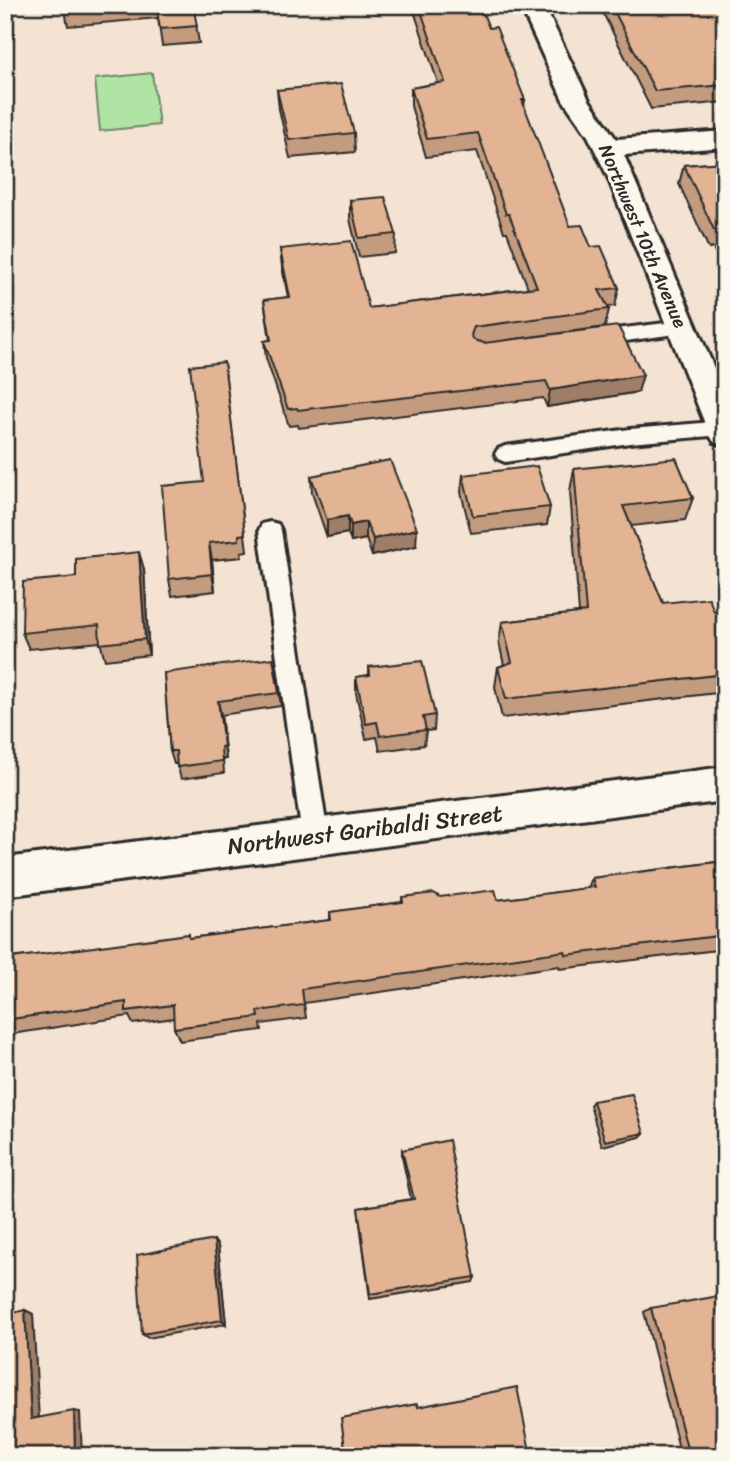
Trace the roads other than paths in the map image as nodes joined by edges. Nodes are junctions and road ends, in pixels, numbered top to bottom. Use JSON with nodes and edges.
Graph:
{"nodes":[{"id":1,"x":532,"y":5,"type":"edge"},
{"id":2,"x":725,"y":139,"type":"edge"},
{"id":3,"x":608,"y":149,"type":"junction"},
{"id":4,"x":682,"y":327,"type":"junction"},
{"id":5,"x":577,"y":341,"type":"edge"},
{"id":6,"x":722,"y":421,"type":"edge"},
{"id":7,"x":505,"y":454,"type":"dead end"},
{"id":8,"x":270,"y":530,"type":"dead end"},
{"id":9,"x":725,"y":784,"type":"edge"},
{"id":10,"x":315,"y":836,"type":"junction"},
{"id":11,"x":5,"y":877,"type":"edge"}],
"edges":[{"from":1,"to":3,"type":"street","name":"Northwest 10th Avenue"},
{"from":2,"to":3,"type":"street"},
{"from":3,"to":4,"type":"street","name":"Northwest 10th Avenue"},
{"from":4,"to":5,"type":"lane"},
{"from":4,"to":6,"type":"street","name":"Northwest 10th Avenue"},
{"from":6,"to":7,"type":"lane"},
{"from":8,"to":10,"type":"lane"},
{"from":9,"to":10,"type":"street","name":"Northwest Garibaldi Street"},
{"from":10,"to":11,"type":"street","name":"Northwest Garibaldi Street"}]}
